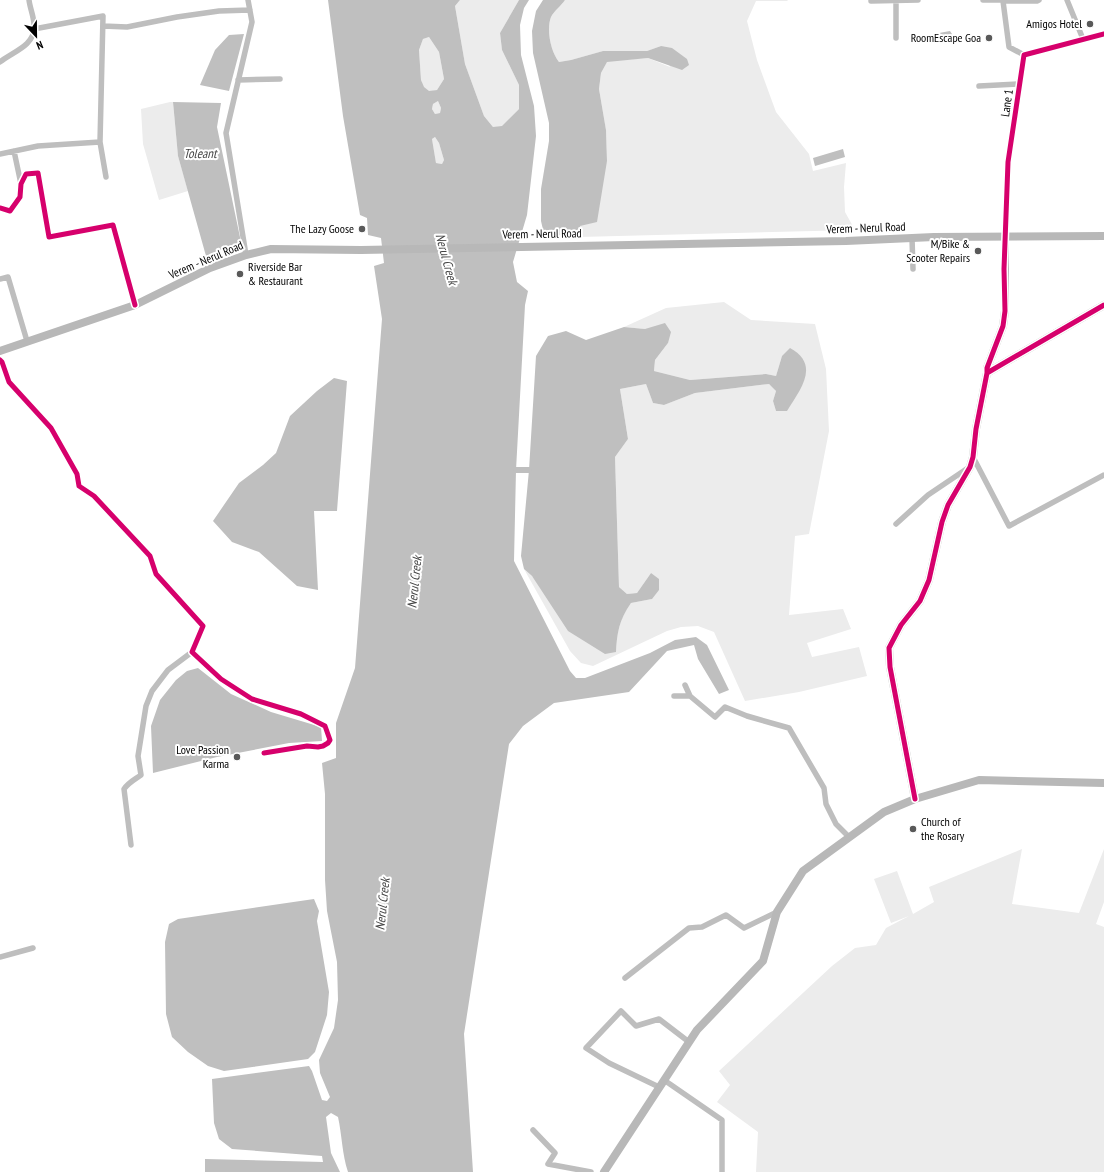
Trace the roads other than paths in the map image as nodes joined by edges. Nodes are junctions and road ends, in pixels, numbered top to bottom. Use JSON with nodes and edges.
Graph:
{"nodes":[{"id":1,"x":29,"y":0,"type":"edge"},
{"id":2,"x":248,"y":0,"type":"edge"},
{"id":3,"x":896,"y":0,"type":"edge"},
{"id":4,"x":918,"y":0,"type":"edge"},
{"id":5,"x":983,"y":0,"type":"edge"},
{"id":6,"x":1003,"y":0,"type":"edge"},
{"id":7,"x":1038,"y":0,"type":"edge"},
{"id":8,"x":1067,"y":0,"type":"edge"},
{"id":9,"x":871,"y":1,"type":"edge"},
{"id":10,"x":250,"y":10,"type":"junction"},
{"id":11,"x":103,"y":26,"type":"junction"},
{"id":12,"x":34,"y":29,"type":"junction"},
{"id":13,"x":1104,"y":34,"type":"edge"},
{"id":14,"x":896,"y":38,"type":"dead end"},
{"id":15,"x":1083,"y":39,"type":"junction"},
{"id":16,"x":1024,"y":55,"type":"junction"},
{"id":17,"x":0,"y":62,"type":"edge"},
{"id":18,"x":280,"y":79,"type":"dead end"},
{"id":19,"x":238,"y":80,"type":"junction"},
{"id":20,"x":1020,"y":84,"type":"junction"},
{"id":21,"x":979,"y":86,"type":"dead end"},
{"id":22,"x":100,"y":142,"type":"junction"},
{"id":23,"x":14,"y":151,"type":"junction"},
{"id":24,"x":0,"y":154,"type":"edge"},
{"id":25,"x":106,"y":177,"type":"dead end"},
{"id":26,"x":21,"y":184,"type":"junction"},
{"id":27,"x":0,"y":208,"type":"edge"},
{"id":28,"x":1104,"y":236,"type":"edge"},
{"id":29,"x":1004,"y":237,"type":"junction"},
{"id":30,"x":912,"y":238,"type":"junction"},
{"id":31,"x":246,"y":255,"type":"junction"},
{"id":32,"x":913,"y":269,"type":"dead end"},
{"id":33,"x":0,"y":279,"type":"edge"},
{"id":34,"x":1104,"y":304,"type":"edge"},
{"id":35,"x":134,"y":305,"type":"junction"},
{"id":36,"x":27,"y":341,"type":"junction"},
{"id":37,"x":0,"y":351,"type":"edge"},
{"id":38,"x":0,"y":360,"type":"edge"},
{"id":39,"x":987,"y":373,"type":"junction"},
{"id":40,"x":973,"y":457,"type":"junction"},
{"id":41,"x":970,"y":467,"type":"junction"},
{"id":42,"x":1104,"y":475,"type":"edge"},
{"id":43,"x":896,"y":524,"type":"dead end"},
{"id":44,"x":192,"y":652,"type":"junction"},
{"id":45,"x":685,"y":685,"type":"dead end"},
{"id":46,"x":674,"y":696,"type":"dead end"},
{"id":47,"x":690,"y":696,"type":"junction"},
{"id":48,"x":264,"y":753,"type":"dead end"},
{"id":49,"x":1104,"y":783,"type":"edge"},
{"id":50,"x":915,"y":799,"type":"junction"},
{"id":51,"x":849,"y":837,"type":"junction"},
{"id":52,"x":131,"y":845,"type":"dead end"},
{"id":53,"x":777,"y":912,"type":"junction"},
{"id":54,"x":33,"y":948,"type":"dead end"},
{"id":55,"x":0,"y":957,"type":"edge"},
{"id":56,"x":625,"y":978,"type":"dead end"},
{"id":57,"x":689,"y":1042,"type":"junction"},
{"id":58,"x":664,"y":1080,"type":"junction"},
{"id":59,"x":659,"y":1088,"type":"junction"},
{"id":60,"x":533,"y":1130,"type":"dead end"},
{"id":61,"x":591,"y":1172,"type":"edge"},
{"id":62,"x":604,"y":1172,"type":"edge"},
{"id":63,"x":722,"y":1172,"type":"edge"}],
"edges":[{"from":1,"to":12,"type":"street"},
{"from":2,"to":10,"type":"street"},
{"from":3,"to":4,"type":"street"},
{"from":3,"to":9,"type":"street"},
{"from":3,"to":14,"type":"street"},
{"from":5,"to":6,"type":"street"},
{"from":6,"to":7,"type":"street"},
{"from":6,"to":16,"type":"street"},
{"from":8,"to":15,"type":"street"},
{"from":10,"to":11,"type":"street"},
{"from":10,"to":19,"type":"street"},
{"from":11,"to":12,"type":"street"},
{"from":11,"to":22,"type":"street"},
{"from":12,"to":17,"type":"street"},
{"from":13,"to":15,"type":"street"},
{"from":15,"to":16,"type":"street"},
{"from":16,"to":20,"type":"street","name":"Lane 1"},
{"from":18,"to":19,"type":"street"},
{"from":19,"to":31,"type":"street"},
{"from":20,"to":21,"type":"street"},
{"from":20,"to":29,"type":"street","name":"Lane 1"},
{"from":22,"to":23,"type":"street"},
{"from":22,"to":25,"type":"street"},
{"from":23,"to":24,"type":"street"},
{"from":23,"to":26,"type":"street"},
{"from":26,"to":27,"type":"street"},
{"from":26,"to":35,"type":"street"},
{"from":28,"to":29,"type":"main road","name":"Verem - Nerul Road"},
{"from":29,"to":30,"type":"main road","name":"Verem - Nerul Road"},
{"from":29,"to":39,"type":"main road"},
{"from":30,"to":31,"type":"main road","name":"Verem - Nerul Road"},
{"from":30,"to":32,"type":"street"},
{"from":31,"to":35,"type":"main road","name":"Verem - Nerul Road"},
{"from":33,"to":36,"type":"street"},
{"from":34,"to":39,"type":"main road"},
{"from":35,"to":36,"type":"main road","name":"Verem - Nerul Road"},
{"from":36,"to":37,"type":"main road","name":"Verem - Nerul Road"},
{"from":38,"to":44,"type":"street"},
{"from":39,"to":40,"type":"main road"},
{"from":40,"to":41,"type":"main road"},
{"from":40,"to":42,"type":"street"},
{"from":41,"to":43,"type":"street"},
{"from":41,"to":50,"type":"main road"},
{"from":44,"to":48,"type":"street"},
{"from":44,"to":52,"type":"street"},
{"from":45,"to":47,"type":"street"},
{"from":46,"to":47,"type":"street"},
{"from":47,"to":51,"type":"street"},
{"from":49,"to":50,"type":"main road"},
{"from":50,"to":51,"type":"main road"},
{"from":51,"to":53,"type":"main road"},
{"from":53,"to":56,"type":"street"},
{"from":53,"to":57,"type":"main road"},
{"from":54,"to":55,"type":"street"},
{"from":57,"to":58,"type":"main road"},
{"from":57,"to":59,"type":"street"},
{"from":58,"to":59,"type":"main road"},
{"from":58,"to":63,"type":"street"},
{"from":59,"to":62,"type":"main road"},
{"from":60,"to":61,"type":"street"}]}
